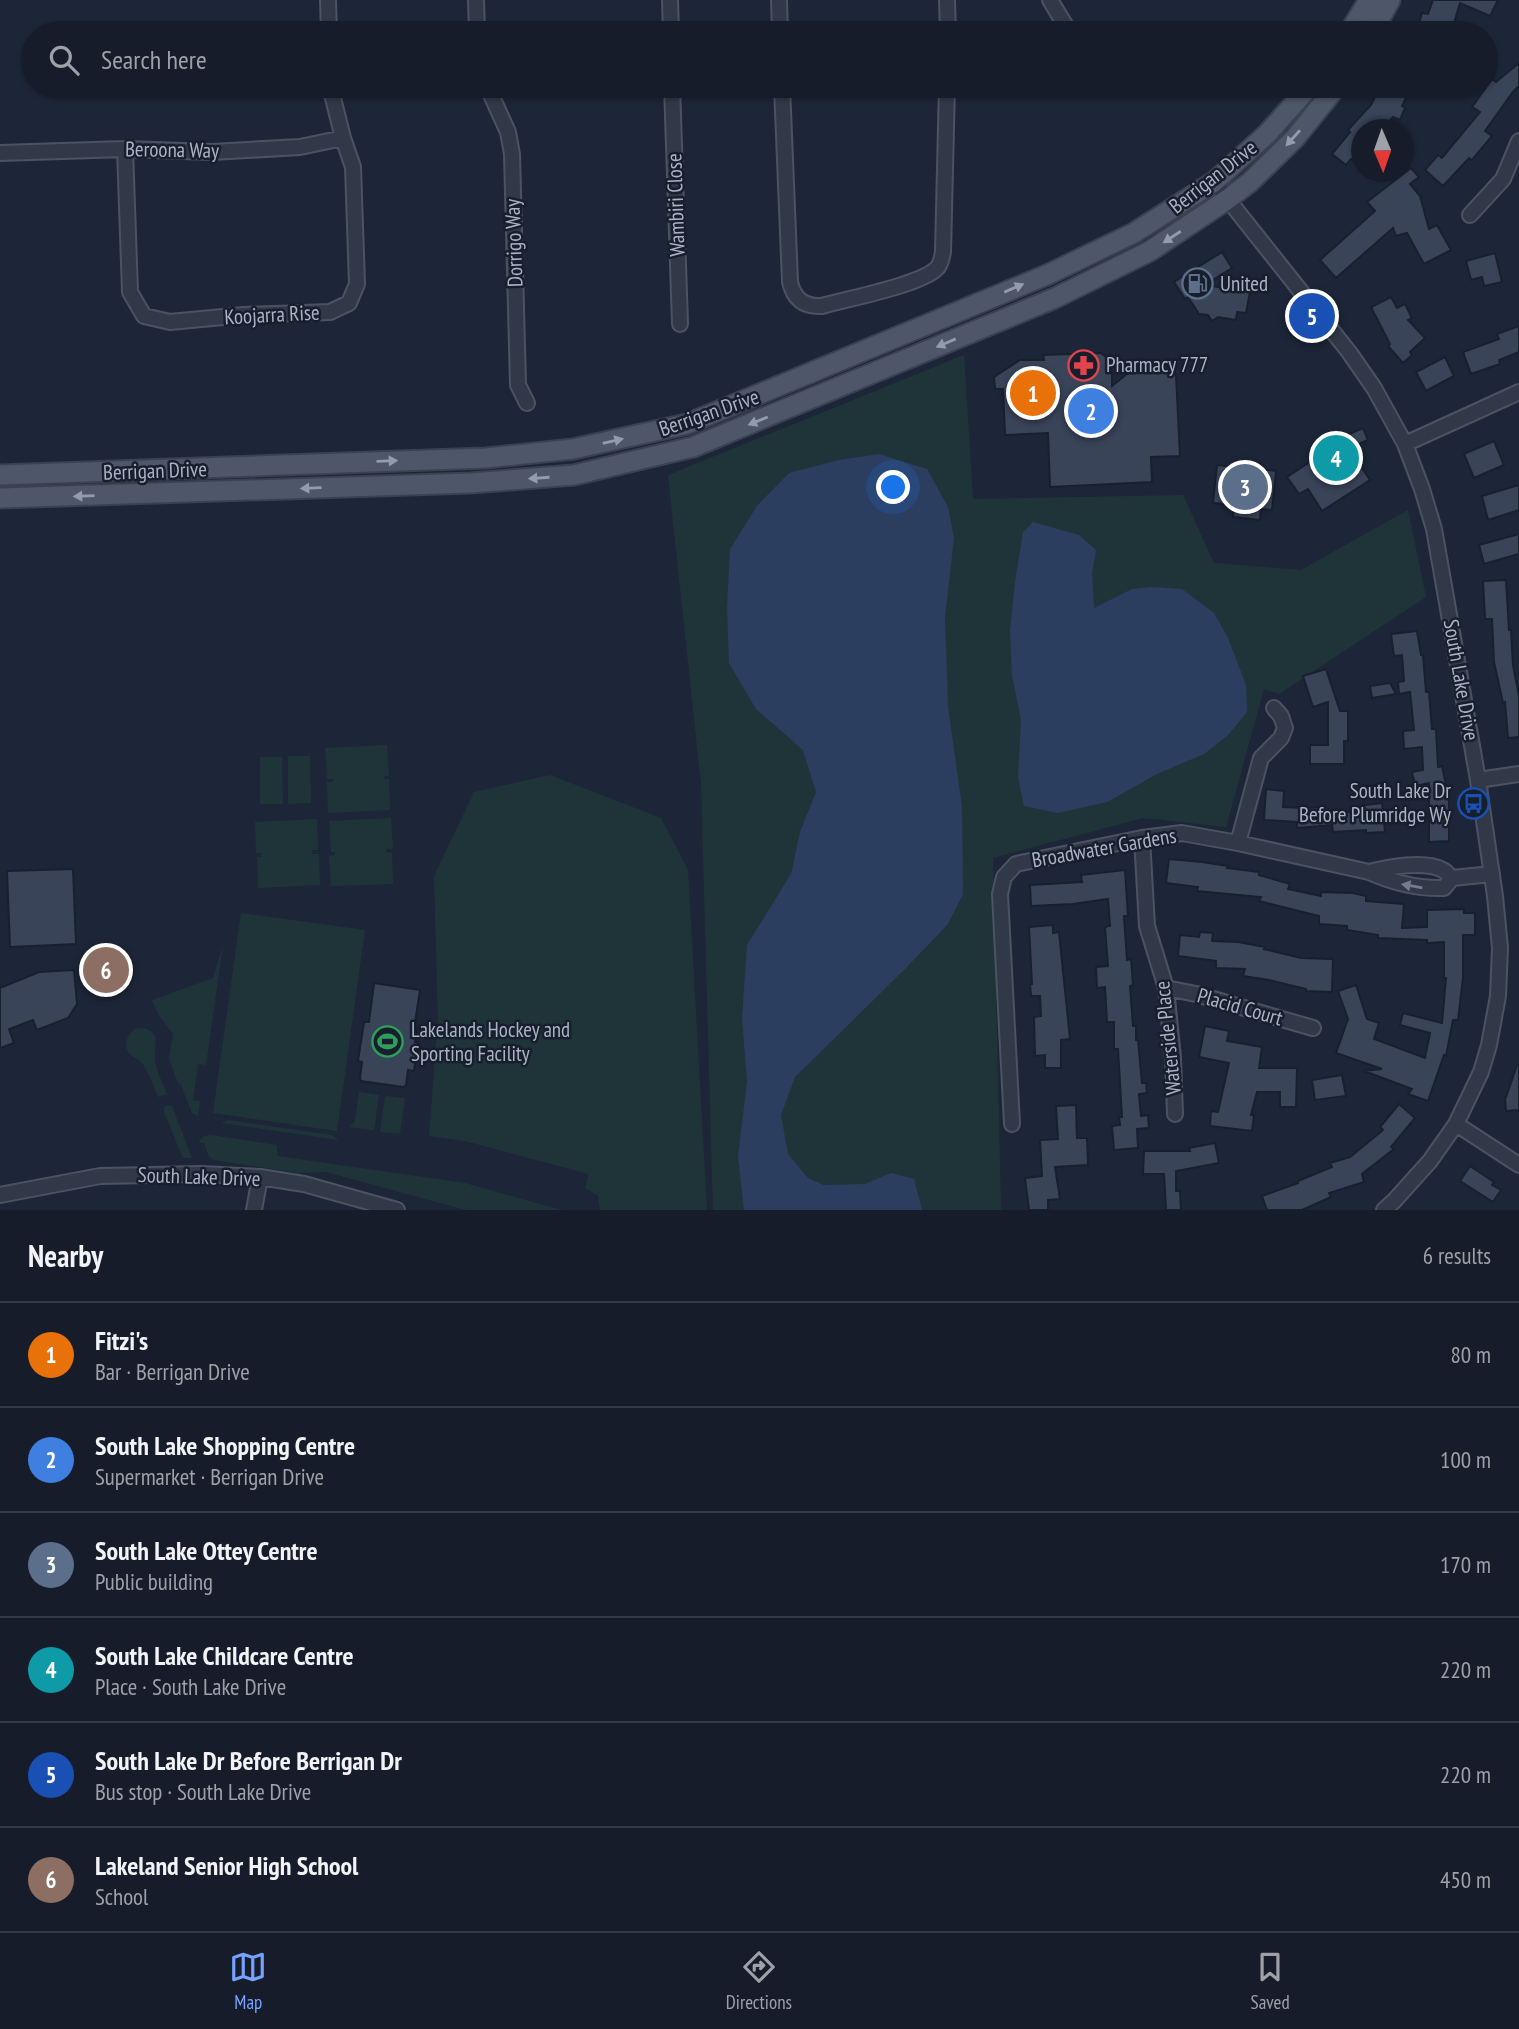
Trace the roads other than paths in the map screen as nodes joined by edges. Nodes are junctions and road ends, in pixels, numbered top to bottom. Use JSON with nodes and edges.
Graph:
{"nodes":[{"id":1,"x":328,"y":0,"type":"edge"},
{"id":2,"x":476,"y":0,"type":"edge"},
{"id":3,"x":670,"y":0,"type":"edge"},
{"id":4,"x":779,"y":0,"type":"edge"},
{"id":5,"x":947,"y":0,"type":"edge"},
{"id":6,"x":1050,"y":0,"type":"edge"},
{"id":7,"x":1369,"y":0,"type":"edge"},
{"id":8,"x":1390,"y":0,"type":"edge"},
{"id":9,"x":329,"y":21,"type":"edge"},
{"id":10,"x":477,"y":21,"type":"edge"},
{"id":11,"x":671,"y":21,"type":"edge"},
{"id":12,"x":780,"y":21,"type":"edge"},
{"id":13,"x":948,"y":21,"type":"edge"},
{"id":14,"x":1063,"y":21,"type":"edge"},
{"id":15,"x":1356,"y":21,"type":"edge"},
{"id":16,"x":1379,"y":21,"type":"edge"},
{"id":17,"x":333,"y":98,"type":"edge"},
{"id":18,"x":492,"y":98,"type":"edge"},
{"id":19,"x":672,"y":98,"type":"edge"},
{"id":20,"x":782,"y":98,"type":"edge"},
{"id":21,"x":947,"y":98,"type":"edge"},
{"id":22,"x":1300,"y":98,"type":"edge"},
{"id":23,"x":1328,"y":98,"type":"edge"},
{"id":24,"x":343,"y":138,"type":"junction"},
{"id":25,"x":1519,"y":141,"type":"edge"},
{"id":26,"x":125,"y":149,"type":"junction"},
{"id":27,"x":0,"y":153,"type":"edge"},
{"id":28,"x":1214,"y":182,"type":"junction"},
{"id":29,"x":1228,"y":199,"type":"junction"},
{"id":30,"x":1470,"y":215,"type":"dead end"},
{"id":31,"x":972,"y":306,"type":"junction"},
{"id":32,"x":680,"y":324,"type":"dead end"},
{"id":33,"x":982,"y":328,"type":"junction"},
{"id":34,"x":1519,"y":392,"type":"edge"},
{"id":35,"x":527,"y":403,"type":"dead end"},
{"id":36,"x":1405,"y":444,"type":"junction"},
{"id":37,"x":0,"y":475,"type":"edge"},
{"id":38,"x":0,"y":498,"type":"edge"},
{"id":39,"x":1274,"y":708,"type":"dead end"},
{"id":40,"x":1519,"y":774,"type":"edge"},
{"id":41,"x":1478,"y":780,"type":"junction"},
{"id":42,"x":1142,"y":838,"type":"junction"},
{"id":43,"x":1238,"y":843,"type":"junction"},
{"id":44,"x":1369,"y":872,"type":"junction"},
{"id":45,"x":1492,"y":874,"type":"junction"},
{"id":46,"x":1452,"y":878,"type":"junction"},
{"id":47,"x":1166,"y":988,"type":"junction"},
{"id":48,"x":1313,"y":1028,"type":"dead end"},
{"id":49,"x":1175,"y":1114,"type":"dead end"},
{"id":50,"x":1012,"y":1124,"type":"dead end"},
{"id":51,"x":1456,"y":1124,"type":"junction"},
{"id":52,"x":1519,"y":1165,"type":"edge"},
{"id":53,"x":260,"y":1177,"type":"junction"},
{"id":54,"x":0,"y":1195,"type":"edge"},
{"id":55,"x":254,"y":1210,"type":"edge"},
{"id":56,"x":397,"y":1210,"type":"edge"},
{"id":57,"x":1384,"y":1210,"type":"edge"}],
"edges":[{"from":1,"to":9,"type":"street"},
{"from":2,"to":10,"type":"street"},
{"from":3,"to":11,"type":"street"},
{"from":4,"to":12,"type":"street"},
{"from":5,"to":13,"type":"street"},
{"from":6,"to":14,"type":"street"},
{"from":7,"to":15,"type":"main road"},
{"from":8,"to":16,"type":"main road"},
{"from":17,"to":24,"type":"street","name":"Koojarra Rise"},
{"from":18,"to":35,"type":"street","name":"Dorrigo Way"},
{"from":19,"to":32,"type":"street","name":"Wambiri Close"},
{"from":20,"to":21,"type":"street"},
{"from":22,"to":28,"type":"main road","name":"Berrigan Drive"},
{"from":23,"to":29,"type":"main road","name":"Berrigan Drive","one_way":true},
{"from":24,"to":26,"type":"street","name":"Beroona Way"},
{"from":24,"to":26,"type":"street","name":"Koojarra Rise"},
{"from":25,"to":30,"type":"street"},
{"from":26,"to":27,"type":"street","name":"Beroona Way"},
{"from":28,"to":29,"type":"street","name":"South Lake Drive"},
{"from":31,"to":28,"type":"main road","name":"Berrigan Drive","one_way":true},
{"from":29,"to":33,"type":"main road","name":"Berrigan Drive","one_way":true},
{"from":29,"to":36,"type":"street","name":"South Lake Drive"},
{"from":31,"to":33,"type":"main road"},
{"from":37,"to":31,"type":"main road","name":"Berrigan Drive","one_way":true},
{"from":33,"to":38,"type":"main road","name":"Berrigan Drive","one_way":true},
{"from":34,"to":36,"type":"street"},
{"from":36,"to":41,"type":"street","name":"South Lake Drive"},
{"from":39,"to":43,"type":"street"},
{"from":40,"to":41,"type":"street"},
{"from":41,"to":45,"type":"street","name":"South Lake Drive"},
{"from":42,"to":43,"type":"street","name":"Broadwater Gardens"},
{"from":42,"to":47,"type":"street","name":"Waterside Place"},
{"from":42,"to":50,"type":"street","name":"Broadwater Gardens"},
{"from":43,"to":44,"type":"street","name":"Broadwater Gardens"},
{"from":44,"to":46,"type":"street","name":"Broadwater Gardens"},
{"from":46,"to":44,"type":"street","name":"Broadwater Gardens","one_way":true},
{"from":45,"to":46,"type":"street","name":"Broadwater Gardens"},
{"from":45,"to":51,"type":"street","name":"South Lake Drive"},
{"from":47,"to":48,"type":"street","name":"Placid Court"},
{"from":47,"to":49,"type":"street","name":"Waterside Place"},
{"from":51,"to":52,"type":"street"},
{"from":51,"to":57,"type":"street","name":"South Lake Drive"},
{"from":53,"to":54,"type":"street","name":"South Lake Drive"},
{"from":53,"to":55,"type":"street"},
{"from":53,"to":56,"type":"street","name":"South Lake Drive"}]}
